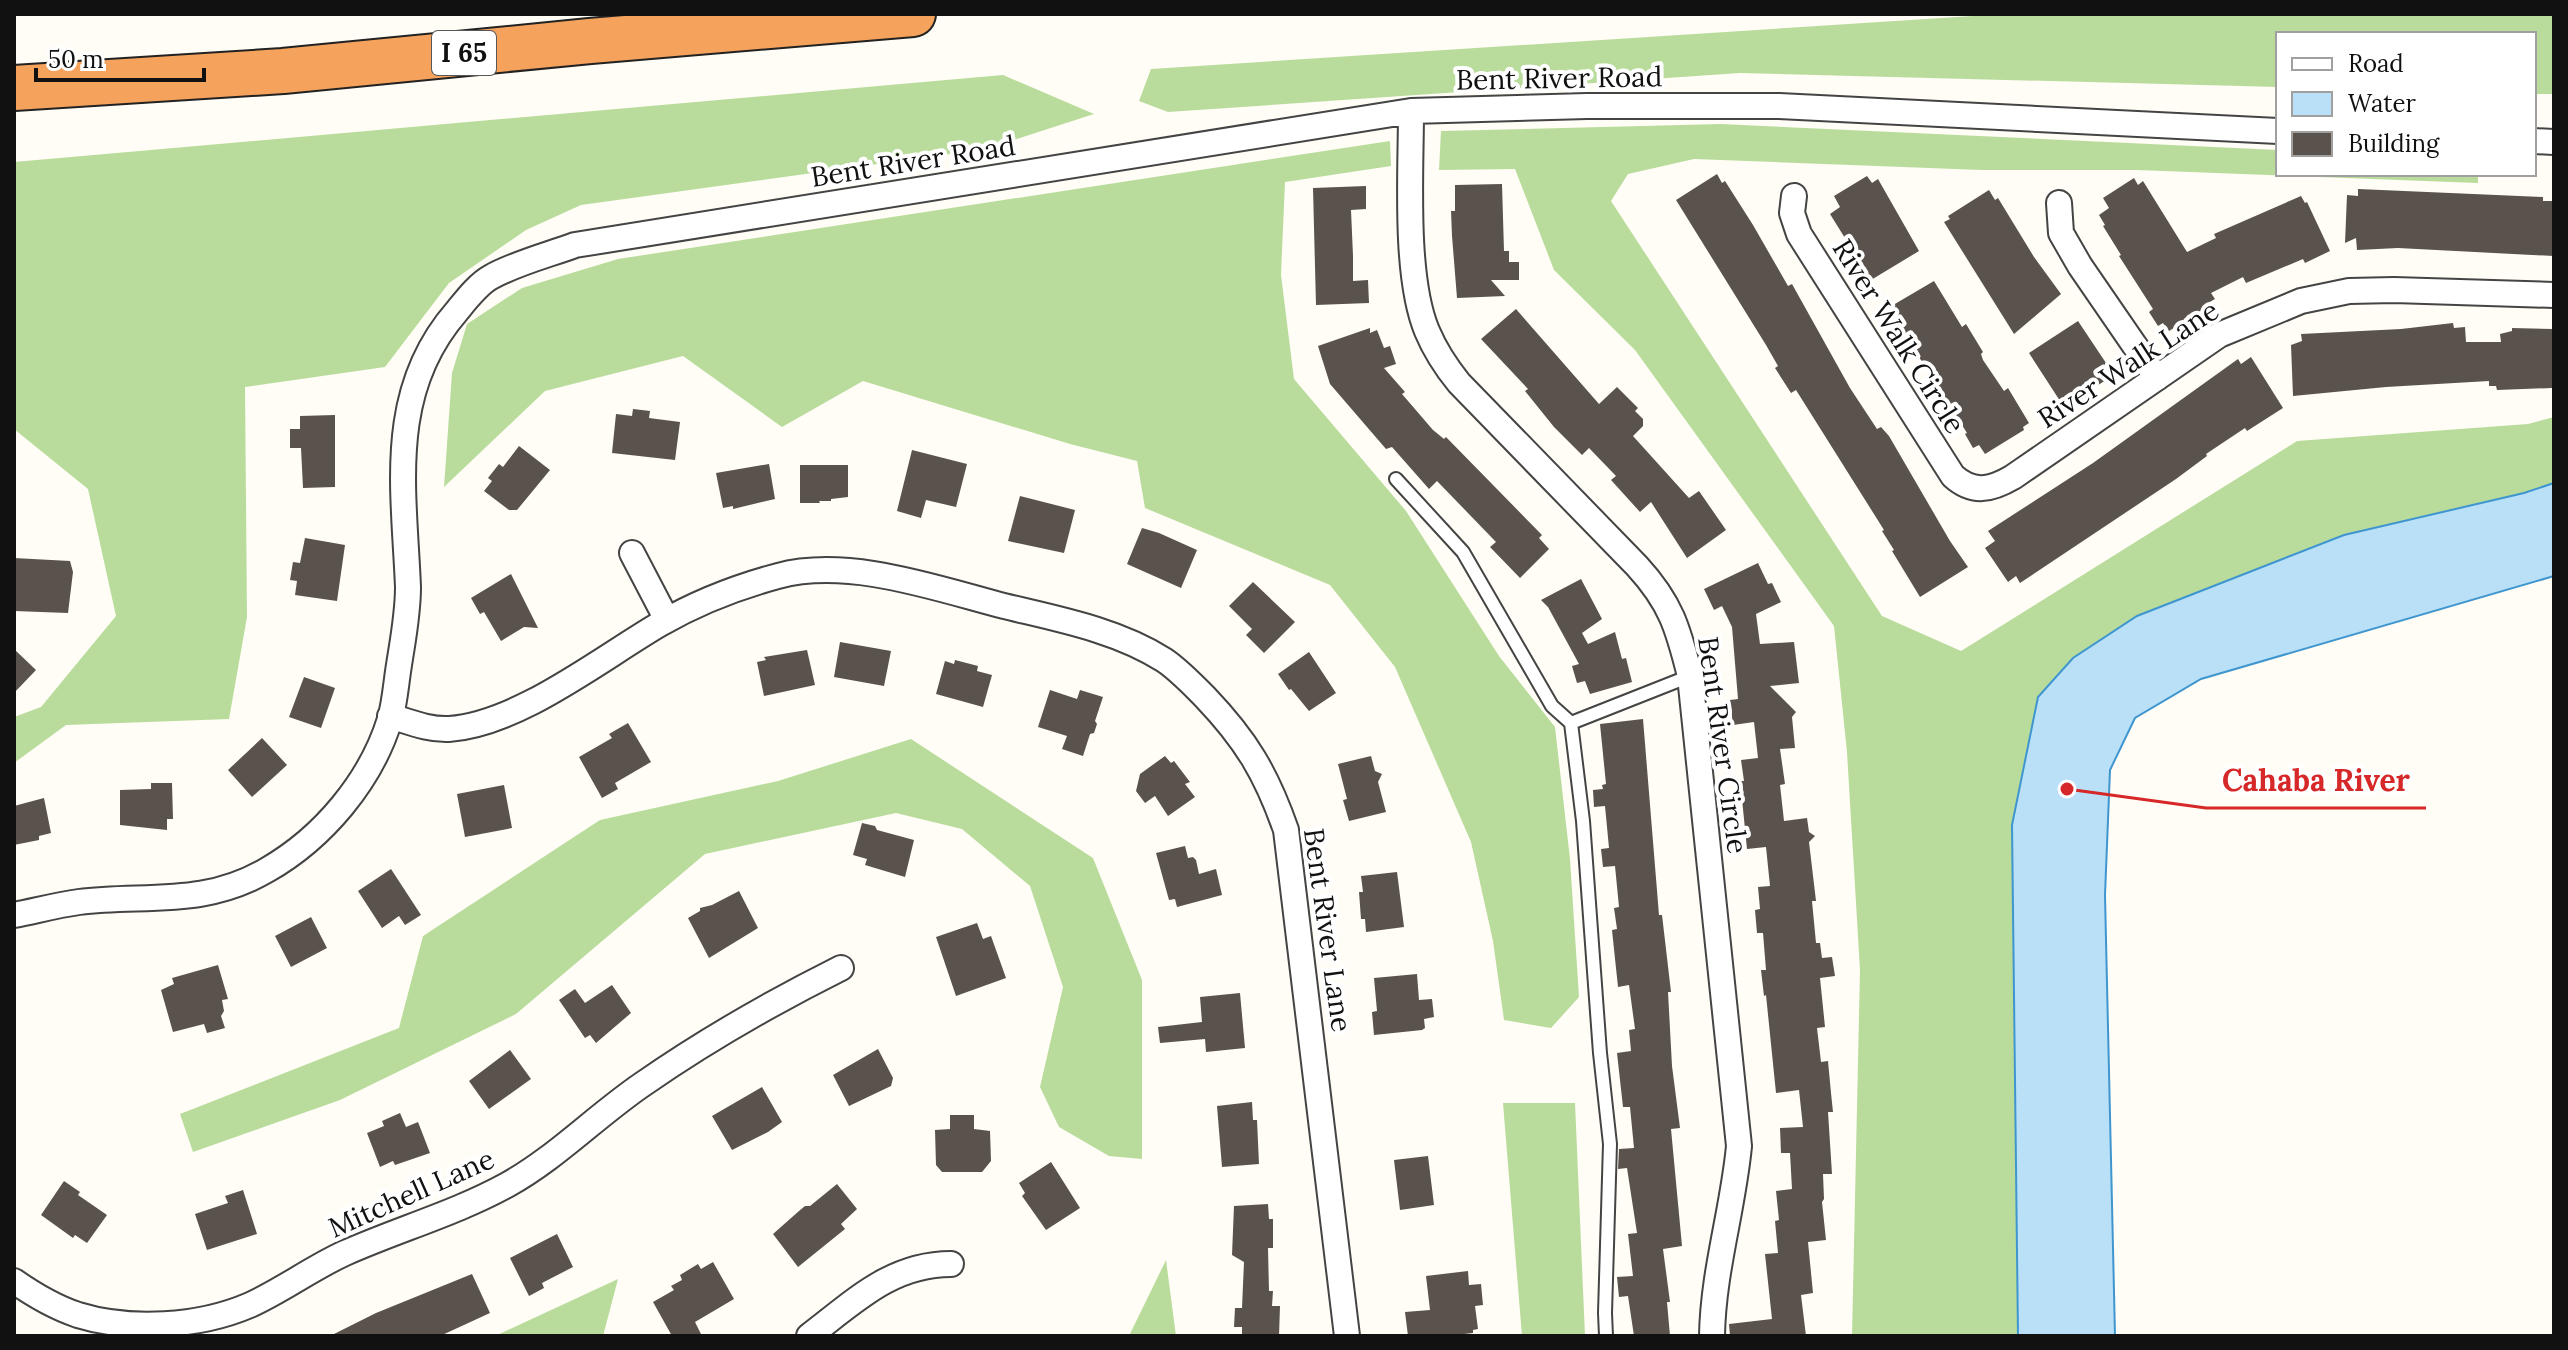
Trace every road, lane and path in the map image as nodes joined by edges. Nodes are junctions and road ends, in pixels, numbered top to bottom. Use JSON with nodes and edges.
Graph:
{"nodes":[{"id":1,"x":913,"y":14,"type":"edge"},
{"id":2,"x":14,"y":88,"type":"edge"},
{"id":3,"x":1411,"y":111,"type":"junction"},
{"id":4,"x":2276,"y":131,"type":"edge"},
{"id":5,"x":1794,"y":196,"type":"dead end"},
{"id":6,"x":2059,"y":203,"type":"dead end"},
{"id":7,"x":2554,"y":295,"type":"edge"},
{"id":8,"x":2157,"y":378,"type":"junction"},
{"id":9,"x":1396,"y":479,"type":"dead end"},
{"id":10,"x":1980,"y":490,"type":"joint"},
{"id":11,"x":632,"y":553,"type":"dead end"},
{"id":12,"x":667,"y":620,"type":"junction"},
{"id":13,"x":1690,"y":676,"type":"junction"},
{"id":14,"x":390,"y":716,"type":"junction"},
{"id":15,"x":1571,"y":723,"type":"junction"},
{"id":16,"x":14,"y":915,"type":"edge"},
{"id":17,"x":841,"y":968,"type":"dead end"},
{"id":18,"x":951,"y":1264,"type":"dead end"},
{"id":19,"x":14,"y":1281,"type":"edge"},
{"id":20,"x":809,"y":1336,"type":"edge"},
{"id":21,"x":1347,"y":1336,"type":"edge"},
{"id":22,"x":1606,"y":1336,"type":"edge"},
{"id":23,"x":1712,"y":1336,"type":"edge"}],
"edges":[{"from":1,"to":2,"type":"highway","number":"I 65"},
{"from":3,"to":4,"type":"street","name":"Bent River Road"},
{"from":3,"to":13,"type":"street","name":"Bent River Circle"},
{"from":3,"to":14,"type":"street","name":"Bent River Road"},
{"from":5,"to":10,"type":"street","name":"River Walk Circle"},
{"from":6,"to":8,"type":"street"},
{"from":7,"to":8,"type":"street","name":"River Walk Lane"},
{"from":8,"to":10,"type":"street","name":"River Walk Lane"},
{"from":9,"to":15,"type":"lane"},
{"from":11,"to":12,"type":"street"},
{"from":12,"to":14,"type":"street","name":"Bent River Lane"},
{"from":12,"to":21,"type":"street","name":"Bent River Lane"},
{"from":13,"to":15,"type":"lane"},
{"from":13,"to":23,"type":"street","name":"Bent River Circle"},
{"from":14,"to":16,"type":"street","name":"Bent River Road"},
{"from":15,"to":22,"type":"lane"},
{"from":17,"to":19,"type":"street","name":"Mitchell Lane"},
{"from":18,"to":20,"type":"street"}]}
